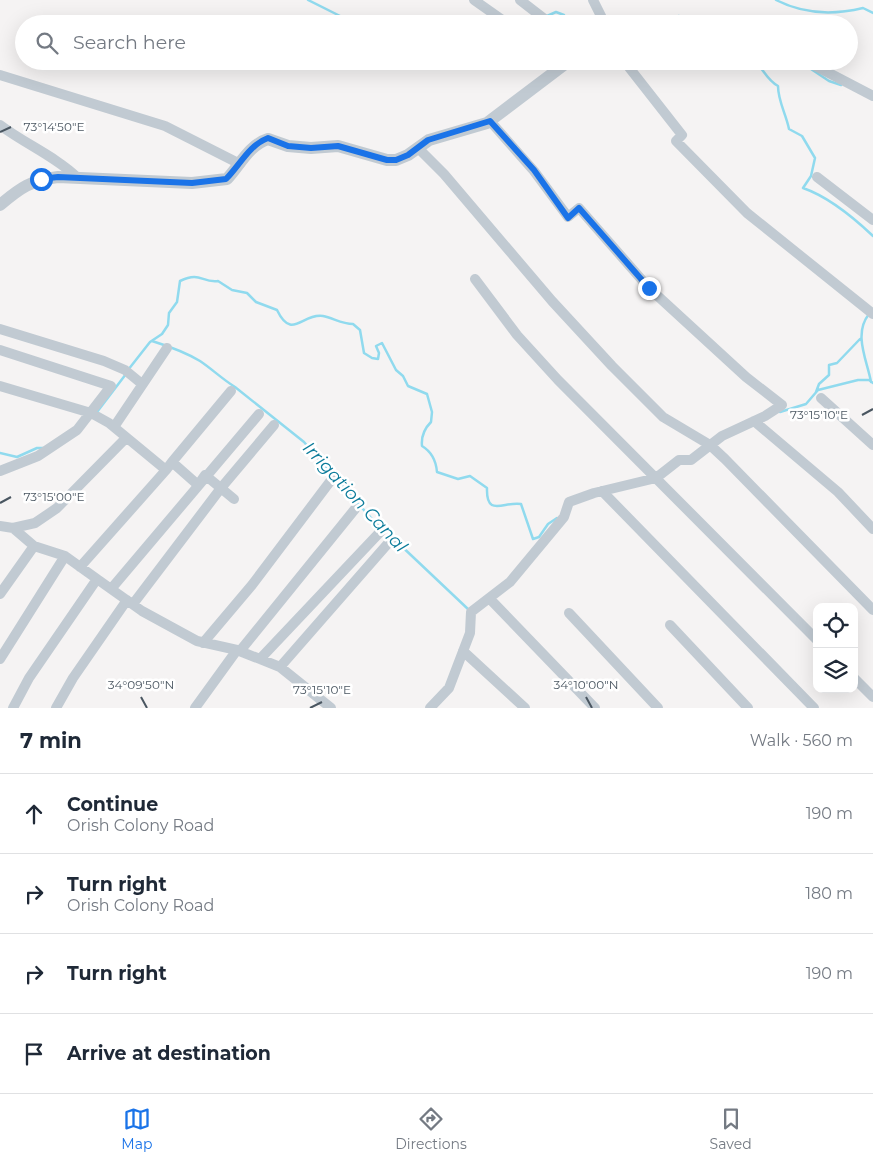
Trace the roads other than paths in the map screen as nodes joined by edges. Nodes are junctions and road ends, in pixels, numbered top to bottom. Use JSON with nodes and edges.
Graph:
{"nodes":[{"id":1,"x":474,"y":0,"type":"edge"},
{"id":2,"x":520,"y":0,"type":"edge"},
{"id":3,"x":593,"y":0,"type":"edge"},
{"id":4,"x":495,"y":15,"type":"edge"},
{"id":5,"x":541,"y":15,"type":"edge"},
{"id":6,"x":600,"y":15,"type":"edge"},
{"id":7,"x":557,"y":70,"type":"edge"},
{"id":8,"x":631,"y":70,"type":"edge"},
{"id":9,"x":823,"y":70,"type":"edge"},
{"id":10,"x":0,"y":75,"type":"edge"},
{"id":11,"x":873,"y":96,"type":"edge"},
{"id":12,"x":490,"y":121,"type":"junction"},
{"id":13,"x":0,"y":125,"type":"edge"},
{"id":14,"x":418,"y":148,"type":"junction"},
{"id":15,"x":240,"y":164,"type":"junction"},
{"id":16,"x":817,"y":177,"type":"dead end"},
{"id":17,"x":78,"y":178,"type":"junction"},
{"id":18,"x":0,"y":204,"type":"edge"},
{"id":19,"x":873,"y":220,"type":"edge"},
{"id":20,"x":475,"y":279,"type":"dead end"},
{"id":21,"x":873,"y":314,"type":"edge"},
{"id":22,"x":0,"y":329,"type":"edge"},
{"id":23,"x":167,"y":348,"type":"dead end"},
{"id":24,"x":0,"y":350,"type":"edge"},
{"id":25,"x":142,"y":384,"type":"junction"},
{"id":26,"x":0,"y":386,"type":"edge"},
{"id":27,"x":231,"y":391,"type":"dead end"},
{"id":28,"x":821,"y":398,"type":"dead end"},
{"id":29,"x":259,"y":414,"type":"dead end"},
{"id":30,"x":94,"y":415,"type":"junction"},
{"id":31,"x":754,"y":421,"type":"junction"},
{"id":32,"x":274,"y":425,"type":"dead end"},
{"id":33,"x":114,"y":427,"type":"junction"},
{"id":34,"x":126,"y":438,"type":"junction"},
{"id":35,"x":710,"y":445,"type":"junction"},
{"id":36,"x":873,"y":445,"type":"edge"},
{"id":37,"x":169,"y":466,"type":"junction"},
{"id":38,"x":0,"y":471,"type":"edge"},
{"id":39,"x":206,"y":475,"type":"junction"},
{"id":40,"x":656,"y":478,"type":"junction"},
{"id":41,"x":332,"y":479,"type":"dead end"},
{"id":42,"x":221,"y":488,"type":"junction"},
{"id":43,"x":602,"y":491,"type":"junction"},
{"id":44,"x":234,"y":500,"type":"dead end"},
{"id":45,"x":355,"y":509,"type":"dead end"},
{"id":46,"x":0,"y":526,"type":"edge"},
{"id":47,"x":13,"y":528,"type":"junction"},
{"id":48,"x":873,"y":529,"type":"edge"},
{"id":49,"x":382,"y":530,"type":"dead end"},
{"id":50,"x":391,"y":540,"type":"dead end"},
{"id":51,"x":34,"y":546,"type":"junction"},
{"id":52,"x":64,"y":556,"type":"junction"},
{"id":53,"x":80,"y":567,"type":"junction"},
{"id":54,"x":97,"y":579,"type":"junction"},
{"id":55,"x":111,"y":589,"type":"junction"},
{"id":56,"x":0,"y":594,"type":"edge"},
{"id":57,"x":489,"y":598,"type":"junction"},
{"id":58,"x":130,"y":602,"type":"junction"},
{"id":59,"x":873,"y":610,"type":"edge"},
{"id":60,"x":569,"y":613,"type":"dead end"},
{"id":61,"x":670,"y":625,"type":"dead end"},
{"id":62,"x":813,"y":636,"type":"edge"},
{"id":63,"x":202,"y":642,"type":"junction"},
{"id":64,"x":238,"y":651,"type":"junction"},
{"id":65,"x":463,"y":651,"type":"junction"},
{"id":66,"x":0,"y":659,"type":"edge"},
{"id":67,"x":260,"y":659,"type":"junction"},
{"id":68,"x":280,"y":667,"type":"junction"},
{"id":69,"x":858,"y":682,"type":"edge"},
{"id":70,"x":873,"y":697,"type":"edge"},
{"id":71,"x":13,"y":708,"type":"edge"},
{"id":72,"x":56,"y":708,"type":"edge"},
{"id":73,"x":195,"y":708,"type":"edge"},
{"id":74,"x":331,"y":708,"type":"edge"},
{"id":75,"x":430,"y":708,"type":"edge"},
{"id":76,"x":525,"y":708,"type":"edge"},
{"id":77,"x":595,"y":708,"type":"edge"},
{"id":78,"x":658,"y":708,"type":"edge"},
{"id":79,"x":748,"y":708,"type":"edge"},
{"id":80,"x":814,"y":708,"type":"edge"}],
"edges":[{"from":1,"to":4,"type":"street"},
{"from":2,"to":5,"type":"street"},
{"from":3,"to":6,"type":"street"},
{"from":7,"to":12,"type":"street"},
{"from":8,"to":21,"type":"street"},
{"from":9,"to":11,"type":"street"},
{"from":10,"to":15,"type":"street"},
{"from":12,"to":14,"type":"street"},
{"from":12,"to":31,"type":"street"},
{"from":13,"to":17,"type":"street"},
{"from":14,"to":15,"type":"street"},
{"from":14,"to":35,"type":"street"},
{"from":15,"to":17,"type":"street"},
{"from":16,"to":19,"type":"street"},
{"from":17,"to":18,"type":"street"},
{"from":20,"to":40,"type":"street"},
{"from":22,"to":25,"type":"street"},
{"from":23,"to":25,"type":"street"},
{"from":24,"to":30,"type":"street"},
{"from":25,"to":33,"type":"street"},
{"from":26,"to":30,"type":"street"},
{"from":27,"to":37,"type":"street"},
{"from":28,"to":36,"type":"street"},
{"from":29,"to":39,"type":"street"},
{"from":30,"to":33,"type":"street"},
{"from":30,"to":38,"type":"street"},
{"from":31,"to":35,"type":"street"},
{"from":31,"to":48,"type":"street"},
{"from":32,"to":42,"type":"street"},
{"from":33,"to":34,"type":"street"},
{"from":34,"to":37,"type":"street"},
{"from":34,"to":47,"type":"street"},
{"from":35,"to":40,"type":"street"},
{"from":35,"to":59,"type":"street"},
{"from":37,"to":39,"type":"street"},
{"from":37,"to":53,"type":"street"},
{"from":39,"to":42,"type":"street"},
{"from":39,"to":55,"type":"street"},
{"from":40,"to":43,"type":"street"},
{"from":40,"to":62,"type":"street"},
{"from":41,"to":63,"type":"street"},
{"from":42,"to":44,"type":"street"},
{"from":42,"to":58,"type":"street"},
{"from":43,"to":57,"type":"street"},
{"from":43,"to":80,"type":"street"},
{"from":45,"to":64,"type":"street"},
{"from":46,"to":47,"type":"street"},
{"from":47,"to":51,"type":"street"},
{"from":49,"to":67,"type":"street"},
{"from":50,"to":68,"type":"street"},
{"from":51,"to":52,"type":"street"},
{"from":51,"to":56,"type":"street"},
{"from":52,"to":53,"type":"street"},
{"from":52,"to":66,"type":"street"},
{"from":53,"to":54,"type":"street"},
{"from":54,"to":55,"type":"street"},
{"from":54,"to":71,"type":"street"},
{"from":55,"to":58,"type":"street"},
{"from":57,"to":65,"type":"street"},
{"from":57,"to":77,"type":"street"},
{"from":58,"to":63,"type":"street"},
{"from":58,"to":72,"type":"street"},
{"from":60,"to":78,"type":"street"},
{"from":61,"to":79,"type":"street"},
{"from":63,"to":64,"type":"street"},
{"from":64,"to":67,"type":"street"},
{"from":64,"to":73,"type":"street"},
{"from":65,"to":75,"type":"street"},
{"from":65,"to":76,"type":"street"},
{"from":67,"to":68,"type":"street"},
{"from":68,"to":74,"type":"street"},
{"from":69,"to":70,"type":"street"}]}
